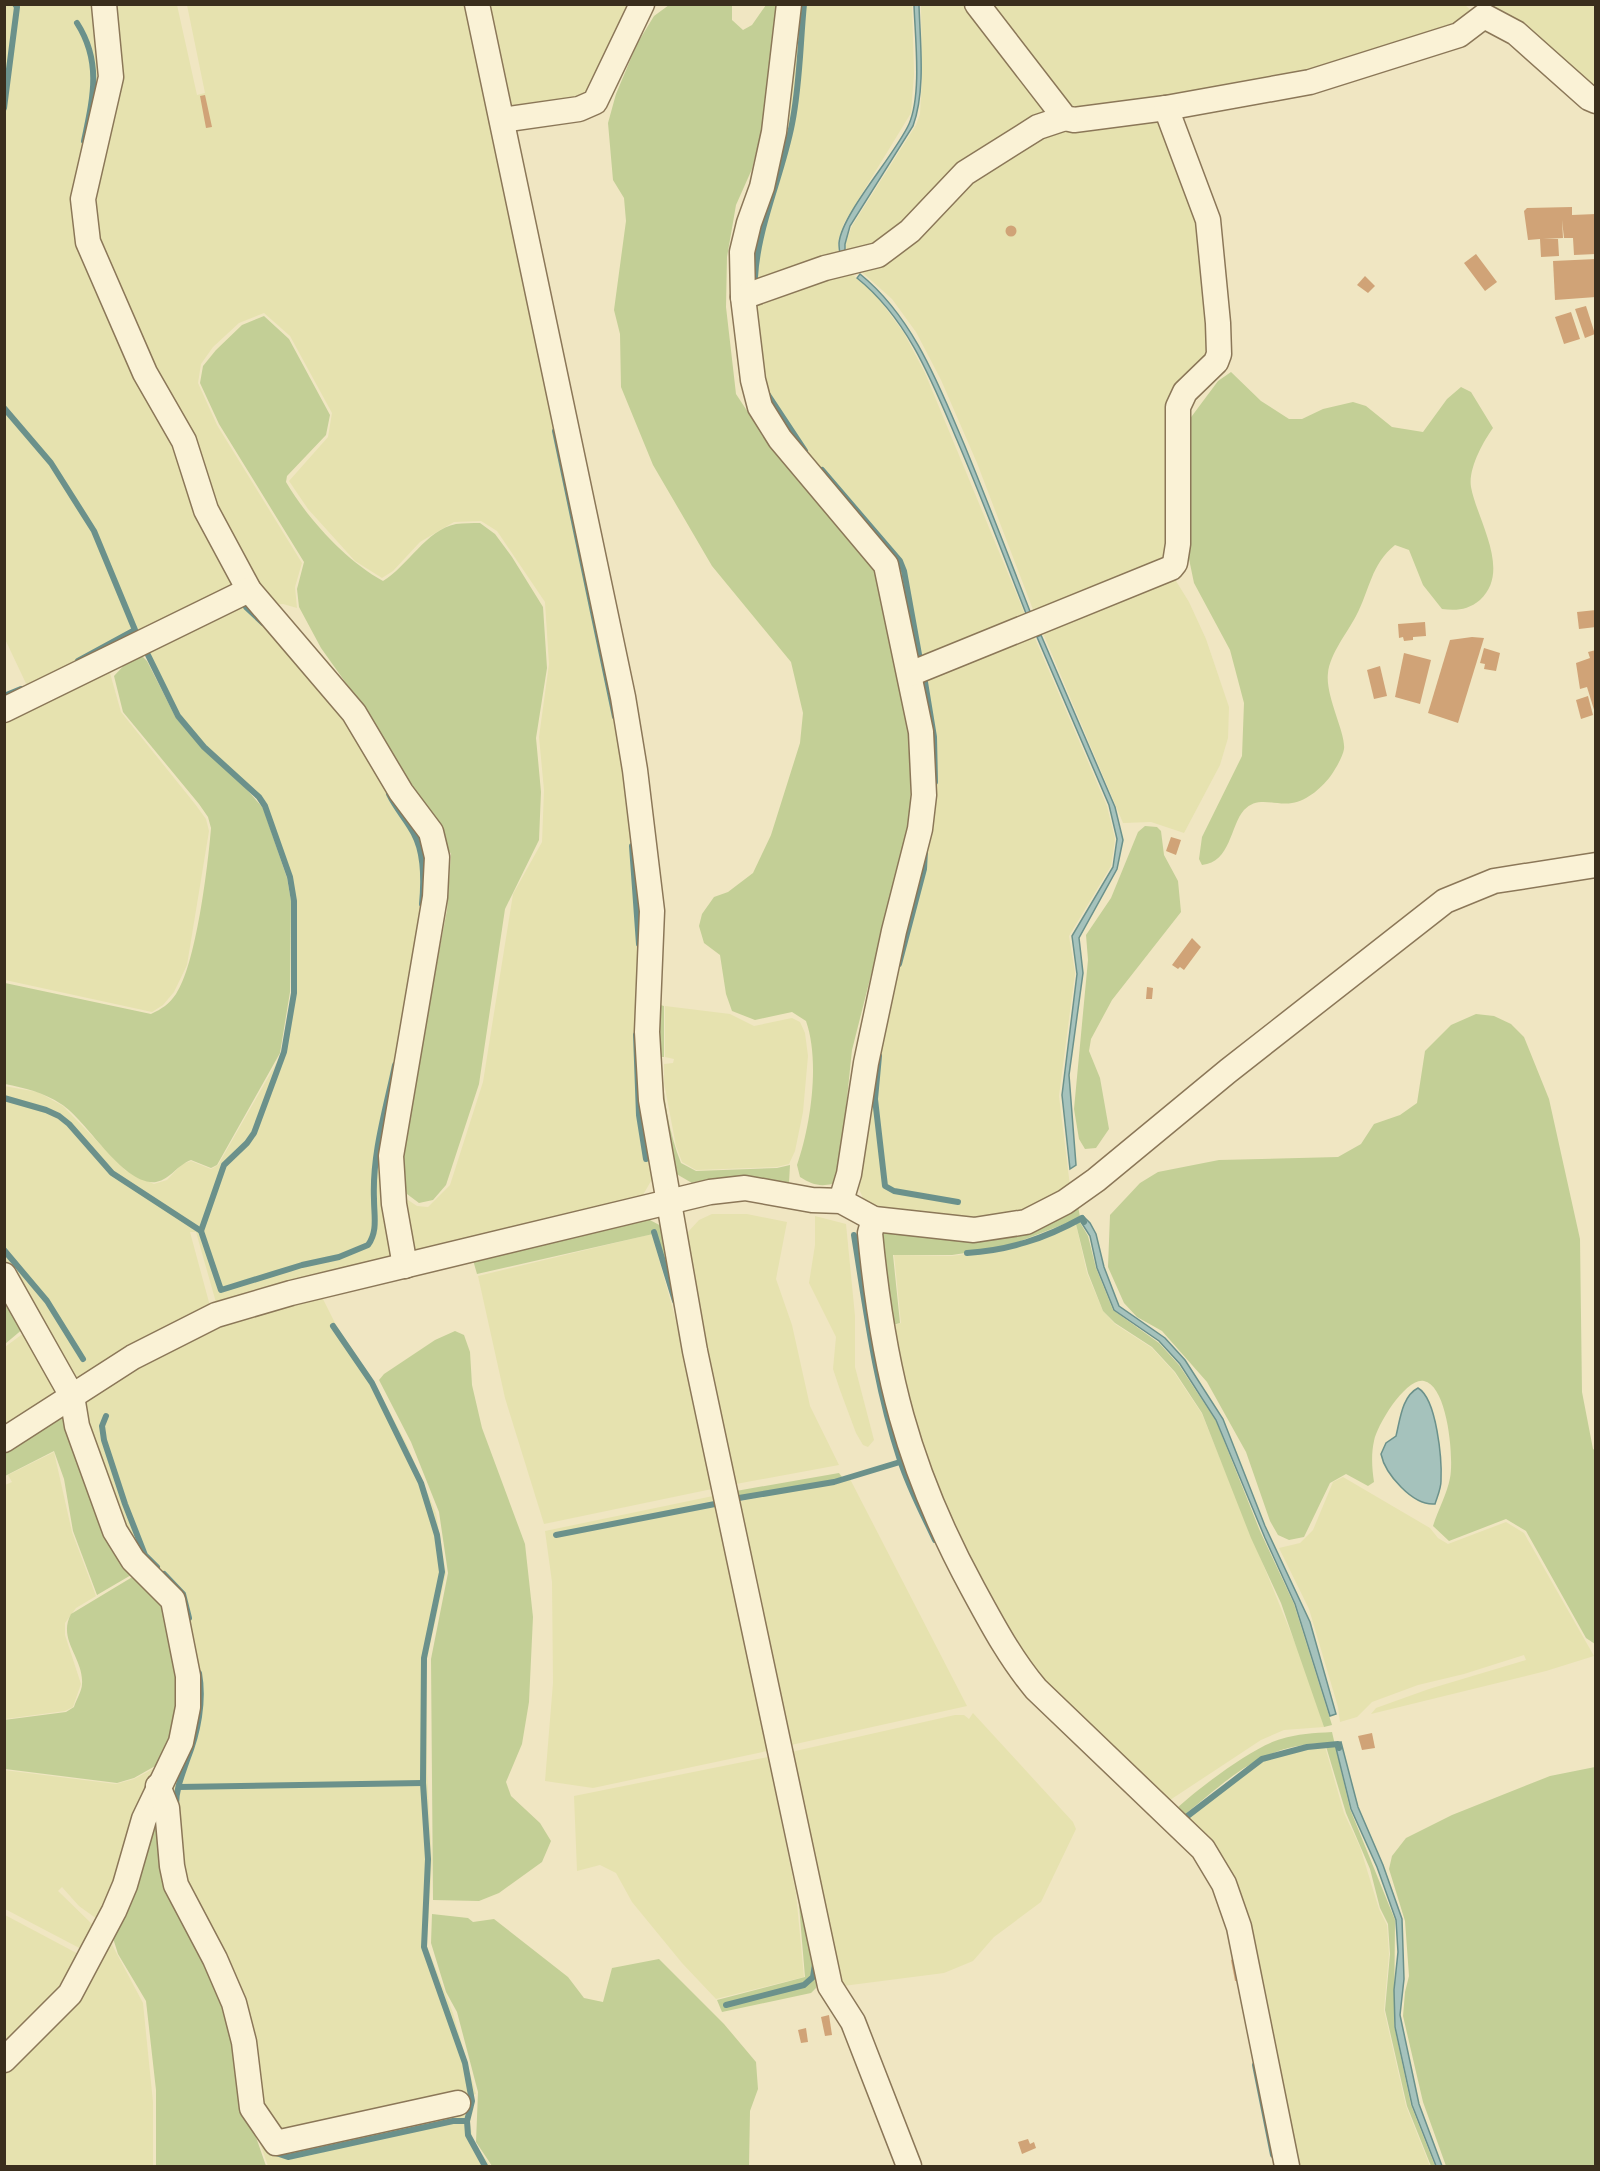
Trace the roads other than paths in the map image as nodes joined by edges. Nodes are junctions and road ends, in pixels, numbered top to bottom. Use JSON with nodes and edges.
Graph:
{"nodes":[{"id":1,"x":104,"y":4,"type":"edge"},
{"id":2,"x":477,"y":4,"type":"edge"},
{"id":3,"x":642,"y":4,"type":"edge"},
{"id":4,"x":789,"y":4,"type":"edge"},
{"id":5,"x":977,"y":4,"type":"edge"},
{"id":6,"x":1596,"y":100,"type":"edge"},
{"id":7,"x":1166,"y":108,"type":"junction"},
{"id":8,"x":1065,"y":118,"type":"junction"},
{"id":9,"x":502,"y":120,"type":"junction"},
{"id":10,"x":743,"y":297,"type":"junction"},
{"id":11,"x":249,"y":590,"type":"junction"},
{"id":12,"x":910,"y":674,"type":"junction"},
{"id":13,"x":4,"y":710,"type":"edge"},
{"id":14,"x":1596,"y":865,"type":"edge"},
{"id":15,"x":669,"y":1201,"type":"junction"},
{"id":16,"x":841,"y":1201,"type":"junction"},
{"id":17,"x":874,"y":1219,"type":"junction"},
{"id":18,"x":405,"y":1266,"type":"junction"},
{"id":19,"x":4,"y":1275,"type":"edge"},
{"id":20,"x":72,"y":1396,"type":"junction"},
{"id":21,"x":4,"y":1440,"type":"edge"},
{"id":22,"x":158,"y":1786,"type":"junction"},
{"id":23,"x":4,"y":2060,"type":"edge"},
{"id":24,"x":458,"y":2103,"type":"dead end"},
{"id":25,"x":909,"y":2166,"type":"edge"},
{"id":26,"x":1287,"y":2166,"type":"edge"}],
"edges":[{"from":1,"to":11,"type":"street"},
{"from":2,"to":9,"type":"street"},
{"from":3,"to":9,"type":"street"},
{"from":4,"to":10,"type":"street"},
{"from":5,"to":8,"type":"street"},
{"from":6,"to":7,"type":"street"},
{"from":7,"to":8,"type":"street"},
{"from":7,"to":12,"type":"street"},
{"from":8,"to":10,"type":"street"},
{"from":9,"to":15,"type":"street"},
{"from":10,"to":12,"type":"street"},
{"from":11,"to":13,"type":"street"},
{"from":11,"to":18,"type":"street"},
{"from":12,"to":16,"type":"street"},
{"from":14,"to":17,"type":"street"},
{"from":15,"to":16,"type":"street"},
{"from":15,"to":18,"type":"street"},
{"from":15,"to":25,"type":"street"},
{"from":16,"to":17,"type":"street"},
{"from":17,"to":26,"type":"street"},
{"from":18,"to":20,"type":"street"},
{"from":19,"to":20,"type":"street"},
{"from":20,"to":21,"type":"street"},
{"from":20,"to":22,"type":"street"},
{"from":22,"to":23,"type":"street"},
{"from":22,"to":24,"type":"street"}]}
